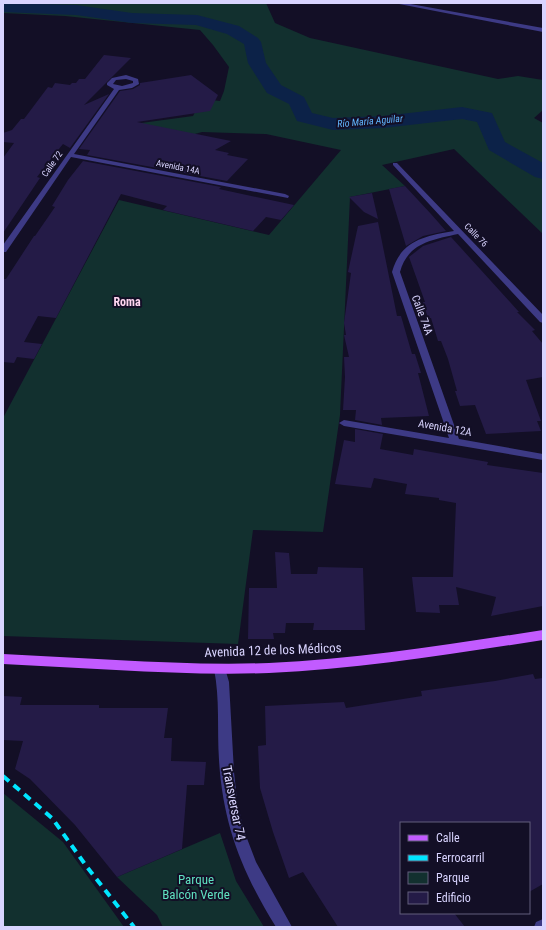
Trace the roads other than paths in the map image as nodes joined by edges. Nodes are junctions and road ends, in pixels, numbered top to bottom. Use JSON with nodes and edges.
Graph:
{"nodes":[{"id":1,"x":397,"y":3,"type":"edge"},
{"id":2,"x":543,"y":30,"type":"edge"},
{"id":3,"x":117,"y":88,"type":"dead end"},
{"id":4,"x":69,"y":155,"type":"junction"},
{"id":5,"x":394,"y":164,"type":"dead end"},
{"id":6,"x":285,"y":196,"type":"dead end"},
{"id":7,"x":458,"y":232,"type":"junction"},
{"id":8,"x":3,"y":250,"type":"edge"},
{"id":9,"x":543,"y":320,"type":"edge"},
{"id":10,"x":344,"y":423,"type":"dead end"},
{"id":11,"x":455,"y":441,"type":"junction"},
{"id":12,"x":543,"y":457,"type":"edge"},
{"id":13,"x":543,"y":635,"type":"edge"},
{"id":14,"x":3,"y":658,"type":"edge"},
{"id":15,"x":220,"y":669,"type":"junction"},
{"id":16,"x":285,"y":927,"type":"edge"}],
"edges":[{"from":1,"to":2,"type":"street"},
{"from":3,"to":4,"type":"street","name":"Calle 72"},
{"from":4,"to":6,"type":"street","name":"Avenida 14A"},
{"from":4,"to":8,"type":"street","name":"Calle 72"},
{"from":5,"to":7,"type":"street","name":"Calle 76"},
{"from":7,"to":9,"type":"street","name":"Calle 76"},
{"from":7,"to":11,"type":"street","name":"Calle 74A"},
{"from":10,"to":11,"type":"street","name":"Avenida 12A"},
{"from":11,"to":12,"type":"street","name":"Avenida 12A"},
{"from":13,"to":15,"type":"main road","name":"Avenida 12 de los Médicos"},
{"from":14,"to":15,"type":"main road","name":"Avenida 12 de los Médicos"},
{"from":15,"to":16,"type":"street","name":"Transversar 74"}]}
